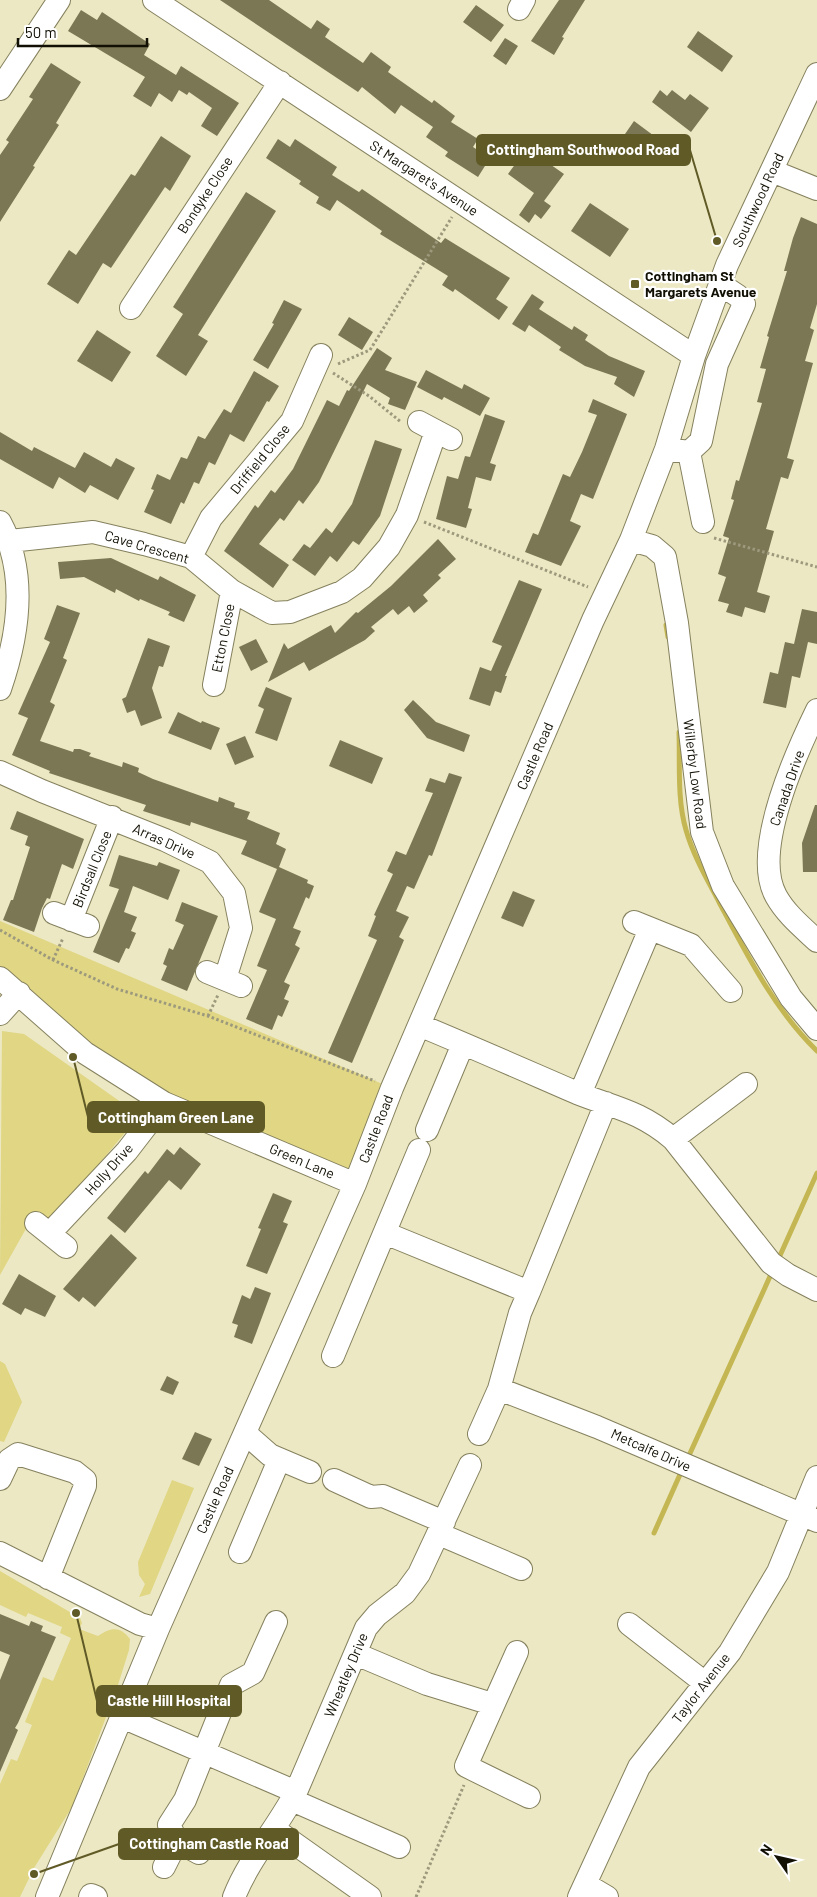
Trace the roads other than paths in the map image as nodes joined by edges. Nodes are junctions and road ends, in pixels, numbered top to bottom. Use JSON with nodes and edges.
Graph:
{"nodes":[{"id":1,"x":59,"y":0,"type":"edge"},
{"id":2,"x":154,"y":0,"type":"edge"},
{"id":3,"x":817,"y":74,"type":"edge"},
{"id":4,"x":280,"y":82,"type":"junction"},
{"id":5,"x":0,"y":88,"type":"edge"},
{"id":6,"x":772,"y":171,"type":"junction"},
{"id":7,"x":817,"y":189,"type":"edge"},
{"id":8,"x":720,"y":284,"type":"junction"},
{"id":9,"x":127,"y":314,"type":"dead end"},
{"id":10,"x":694,"y":356,"type":"junction"},
{"id":11,"x":321,"y":358,"type":"road end"},
{"id":12,"x":428,"y":429,"type":"road end"},
{"id":13,"x":666,"y":449,"type":"junction"},
{"id":14,"x":689,"y":452,"type":"junction"},
{"id":15,"x":703,"y":522,"type":"road end"},
{"id":16,"x":5,"y":531,"type":"edge"},
{"id":17,"x":631,"y":540,"type":"junction"},
{"id":18,"x":190,"y":557,"type":"junction"},
{"id":19,"x":232,"y":591,"type":"junction"},
{"id":20,"x":214,"y":685,"type":"dead end"},
{"id":21,"x":0,"y":689,"type":"edge"},
{"id":22,"x":817,"y":710,"type":"edge"},
{"id":23,"x":810,"y":741,"type":"edge"},
{"id":24,"x":0,"y":772,"type":"edge"},
{"id":25,"x":112,"y":818,"type":"junction"},
{"id":26,"x":71,"y":920,"type":"road end"},
{"id":27,"x":817,"y":941,"type":"edge"},
{"id":28,"x":0,"y":978,"type":"edge"},
{"id":29,"x":224,"y":979,"type":"dead end"},
{"id":30,"x":731,"y":991,"type":"dead end"},
{"id":31,"x":19,"y":993,"type":"junction"},
{"id":32,"x":0,"y":1014,"type":"edge"},
{"id":33,"x":419,"y":1025,"type":"junction"},
{"id":34,"x":817,"y":1029,"type":"edge"},
{"id":35,"x":464,"y":1044,"type":"junction"},
{"id":36,"x":746,"y":1084,"type":"dead end"},
{"id":37,"x":580,"y":1094,"type":"junction"},
{"id":38,"x":164,"y":1103,"type":"junction"},
{"id":39,"x":606,"y":1104,"type":"junction"},
{"id":40,"x":673,"y":1138,"type":"junction"},
{"id":41,"x":355,"y":1184,"type":"junction"},
{"id":42,"x":385,"y":1233,"type":"junction"},
{"id":43,"x":51,"y":1234,"type":"dead end"},
{"id":44,"x":817,"y":1290,"type":"edge"},
{"id":45,"x":529,"y":1292,"type":"junction"},
{"id":46,"x":333,"y":1356,"type":"dead end"},
{"id":47,"x":499,"y":1389,"type":"junction"},
{"id":48,"x":244,"y":1433,"type":"junction"},
{"id":49,"x":479,"y":1434,"type":"dead end"},
{"id":50,"x":279,"y":1460,"type":"junction"},
{"id":51,"x":470,"y":1465,"type":"dead end"},
{"id":52,"x":310,"y":1472,"type":"dead end"},
{"id":53,"x":817,"y":1477,"type":"edge"},
{"id":54,"x":0,"y":1479,"type":"edge"},
{"id":55,"x":334,"y":1480,"type":"dead end"},
{"id":56,"x":809,"y":1518,"type":"edge"},
{"id":57,"x":441,"y":1528,"type":"junction"},
{"id":58,"x":240,"y":1552,"type":"dead end"},
{"id":59,"x":0,"y":1554,"type":"edge"},
{"id":60,"x":521,"y":1569,"type":"dead end"},
{"id":61,"x":48,"y":1578,"type":"junction"},
{"id":62,"x":276,"y":1622,"type":"dead end"},
{"id":63,"x":629,"y":1624,"type":"dead end"},
{"id":64,"x":158,"y":1629,"type":"junction"},
{"id":65,"x":517,"y":1652,"type":"dead end"},
{"id":66,"x":356,"y":1654,"type":"junction"},
{"id":67,"x":705,"y":1683,"type":"junction"},
{"id":68,"x":492,"y":1704,"type":"junction"},
{"id":69,"x":122,"y":1717,"type":"junction"},
{"id":70,"x":204,"y":1752,"type":"junction"},
{"id":71,"x":294,"y":1796,"type":"junction"},
{"id":72,"x":529,"y":1797,"type":"dead end"},
{"id":73,"x":274,"y":1829,"type":"junction"},
{"id":74,"x":173,"y":1833,"type":"junction"},
{"id":75,"x":399,"y":1846,"type":"dead end"},
{"id":76,"x":199,"y":1853,"type":"dead end"},
{"id":77,"x":164,"y":1867,"type":"dead end"},
{"id":78,"x":582,"y":1891,"type":"edge"},
{"id":79,"x":47,"y":1897,"type":"edge"},
{"id":80,"x":90,"y":1897,"type":"edge"},
{"id":81,"x":96,"y":1897,"type":"edge"},
{"id":82,"x":234,"y":1897,"type":"edge"},
{"id":83,"x":370,"y":1897,"type":"edge"},
{"id":84,"x":607,"y":1897,"type":"edge"}],
"edges":[{"from":1,"to":5,"type":"street"},
{"from":2,"to":4,"type":"street","name":"St Margaret's Avenue"},
{"from":3,"to":6,"type":"street","name":"Southwood Road"},
{"from":4,"to":9,"type":"street","name":"Bondyke Close"},
{"from":4,"to":10,"type":"street","name":"St Margaret's Avenue"},
{"from":6,"to":7,"type":"street"},
{"from":6,"to":8,"type":"street","name":"Southwood Road"},
{"from":8,"to":10,"type":"street","name":"Southwood Road"},
{"from":8,"to":14,"type":"street"},
{"from":10,"to":13,"type":"street","name":"Castle Road"},
{"from":11,"to":18,"type":"street","name":"Driffield Close"},
{"from":12,"to":19,"type":"street","name":"Cave Crescent"},
{"from":13,"to":14,"type":"street"},
{"from":13,"to":17,"type":"street","name":"Castle Road"},
{"from":14,"to":15,"type":"street"},
{"from":16,"to":18,"type":"street","name":"Cave Crescent"},
{"from":16,"to":21,"type":"street"},
{"from":17,"to":33,"type":"street","name":"Castle Road"},
{"from":17,"to":34,"type":"street","name":"Willerby Low Road"},
{"from":18,"to":19,"type":"street","name":"Cave Crescent"},
{"from":19,"to":20,"type":"street","name":"Etton Close"},
{"from":22,"to":23,"type":"street","name":"Canada Drive"},
{"from":23,"to":27,"type":"street","name":"Canada Drive"},
{"from":24,"to":25,"type":"street","name":"Arras Drive"},
{"from":25,"to":26,"type":"street","name":"Birdsall Close"},
{"from":25,"to":29,"type":"street","name":"Arras Drive"},
{"from":28,"to":31,"type":"street","name":"Green Lane"},
{"from":30,"to":37,"type":"street"},
{"from":31,"to":32,"type":"street"},
{"from":31,"to":38,"type":"street","name":"Green Lane"},
{"from":33,"to":35,"type":"street"},
{"from":33,"to":41,"type":"street","name":"Castle Road"},
{"from":35,"to":37,"type":"street"},
{"from":35,"to":42,"type":"street"},
{"from":36,"to":40,"type":"street"},
{"from":37,"to":39,"type":"street"},
{"from":38,"to":41,"type":"street","name":"Green Lane"},
{"from":38,"to":43,"type":"street","name":"Holly Drive"},
{"from":39,"to":40,"type":"street"},
{"from":39,"to":45,"type":"street"},
{"from":40,"to":44,"type":"street"},
{"from":41,"to":48,"type":"street","name":"Castle Road"},
{"from":42,"to":45,"type":"street"},
{"from":42,"to":46,"type":"street"},
{"from":45,"to":47,"type":"street"},
{"from":47,"to":49,"type":"street"},
{"from":47,"to":56,"type":"street","name":"Metcalfe Drive"},
{"from":48,"to":50,"type":"street"},
{"from":48,"to":64,"type":"street","name":"Castle Road"},
{"from":50,"to":52,"type":"street"},
{"from":50,"to":58,"type":"street"},
{"from":51,"to":57,"type":"street","name":"Wheatley Drive"},
{"from":53,"to":56,"type":"street","name":"Taylor Avenue"},
{"from":54,"to":61,"type":"street"},
{"from":55,"to":57,"type":"street"},
{"from":56,"to":67,"type":"street","name":"Taylor Avenue"},
{"from":57,"to":60,"type":"street"},
{"from":57,"to":66,"type":"street","name":"Wheatley Drive"},
{"from":59,"to":61,"type":"street"},
{"from":61,"to":64,"type":"street"},
{"from":62,"to":70,"type":"street"},
{"from":63,"to":67,"type":"street"},
{"from":64,"to":69,"type":"street","name":"Castle Road"},
{"from":65,"to":68,"type":"street"},
{"from":66,"to":68,"type":"street"},
{"from":66,"to":71,"type":"street","name":"Wheatley Drive"},
{"from":67,"to":78,"type":"street","name":"Taylor Avenue"},
{"from":68,"to":72,"type":"street"},
{"from":69,"to":70,"type":"street"},
{"from":69,"to":79,"type":"street","name":"Castle Road"},
{"from":70,"to":71,"type":"street"},
{"from":70,"to":74,"type":"street"},
{"from":71,"to":73,"type":"street","name":"Wheatley Drive"},
{"from":71,"to":75,"type":"street"},
{"from":73,"to":82,"type":"street","name":"Wheatley Drive"},
{"from":73,"to":83,"type":"street"},
{"from":74,"to":76,"type":"street"},
{"from":74,"to":77,"type":"street"},
{"from":78,"to":84,"type":"street"},
{"from":80,"to":81,"type":"street"}]}
